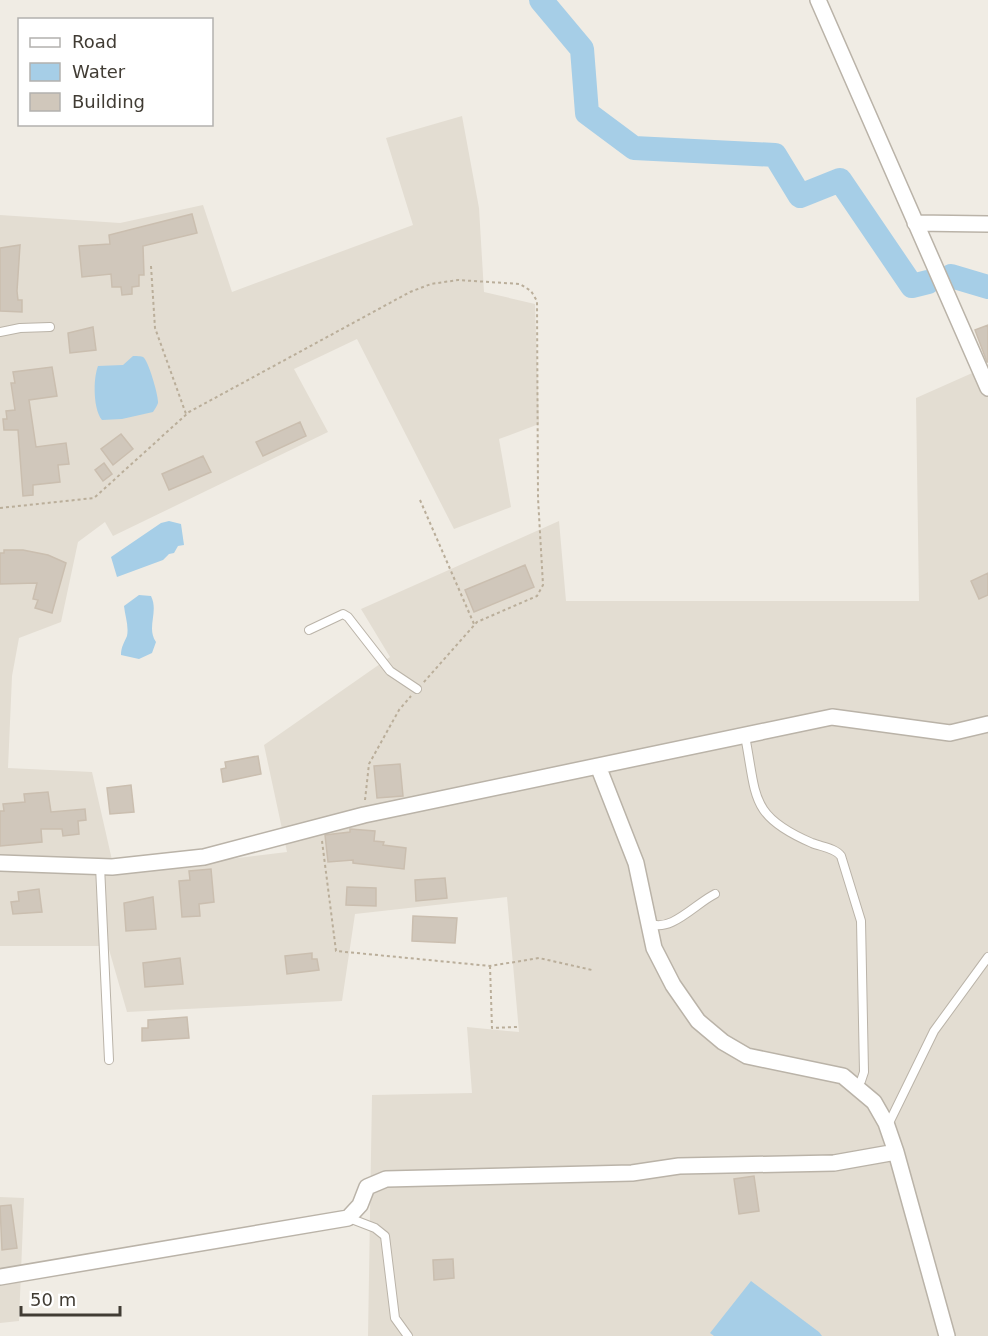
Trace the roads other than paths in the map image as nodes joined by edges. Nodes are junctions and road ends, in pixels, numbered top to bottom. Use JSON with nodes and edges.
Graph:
{"nodes":[{"id":1,"x":818,"y":0,"type":"edge"},
{"id":2,"x":915,"y":223,"type":"junction"},
{"id":3,"x":988,"y":224,"type":"edge"},
{"id":4,"x":50,"y":327,"type":"dead end"},
{"id":5,"x":0,"y":332,"type":"edge"},
{"id":6,"x":988,"y":388,"type":"edge"},
{"id":7,"x":309,"y":630,"type":"dead end"},
{"id":8,"x":417,"y":689,"type":"road end"},
{"id":9,"x":988,"y":724,"type":"edge"},
{"id":10,"x":745,"y":736,"type":"junction"},
{"id":11,"x":598,"y":766,"type":"junction"},
{"id":12,"x":0,"y":863,"type":"edge"},
{"id":13,"x":100,"y":866,"type":"junction"},
{"id":14,"x":715,"y":894,"type":"dead end"},
{"id":15,"x":647,"y":921,"type":"junction"},
{"id":16,"x":988,"y":957,"type":"edge"},
{"id":17,"x":109,"y":1060,"type":"dead end"},
{"id":18,"x":855,"y":1085,"type":"junction"},
{"id":19,"x":887,"y":1126,"type":"junction"},
{"id":20,"x":896,"y":1152,"type":"junction"},
{"id":21,"x":348,"y":1218,"type":"junction"},
{"id":22,"x":0,"y":1277,"type":"edge"},
{"id":23,"x":408,"y":1336,"type":"edge"},
{"id":24,"x":947,"y":1336,"type":"edge"}],
"edges":[{"from":1,"to":2,"type":"street"},
{"from":2,"to":3,"type":"street"},
{"from":2,"to":6,"type":"street"},
{"from":4,"to":5,"type":"lane"},
{"from":7,"to":8,"type":"lane"},
{"from":9,"to":10,"type":"street"},
{"from":10,"to":11,"type":"street"},
{"from":10,"to":18,"type":"lane"},
{"from":11,"to":13,"type":"street"},
{"from":11,"to":15,"type":"street"},
{"from":12,"to":13,"type":"street"},
{"from":13,"to":17,"type":"lane"},
{"from":14,"to":15,"type":"lane"},
{"from":15,"to":18,"type":"street"},
{"from":16,"to":19,"type":"lane"},
{"from":18,"to":19,"type":"street"},
{"from":19,"to":20,"type":"street"},
{"from":20,"to":21,"type":"street"},
{"from":20,"to":24,"type":"street"},
{"from":21,"to":22,"type":"street"},
{"from":21,"to":23,"type":"lane"}]}
